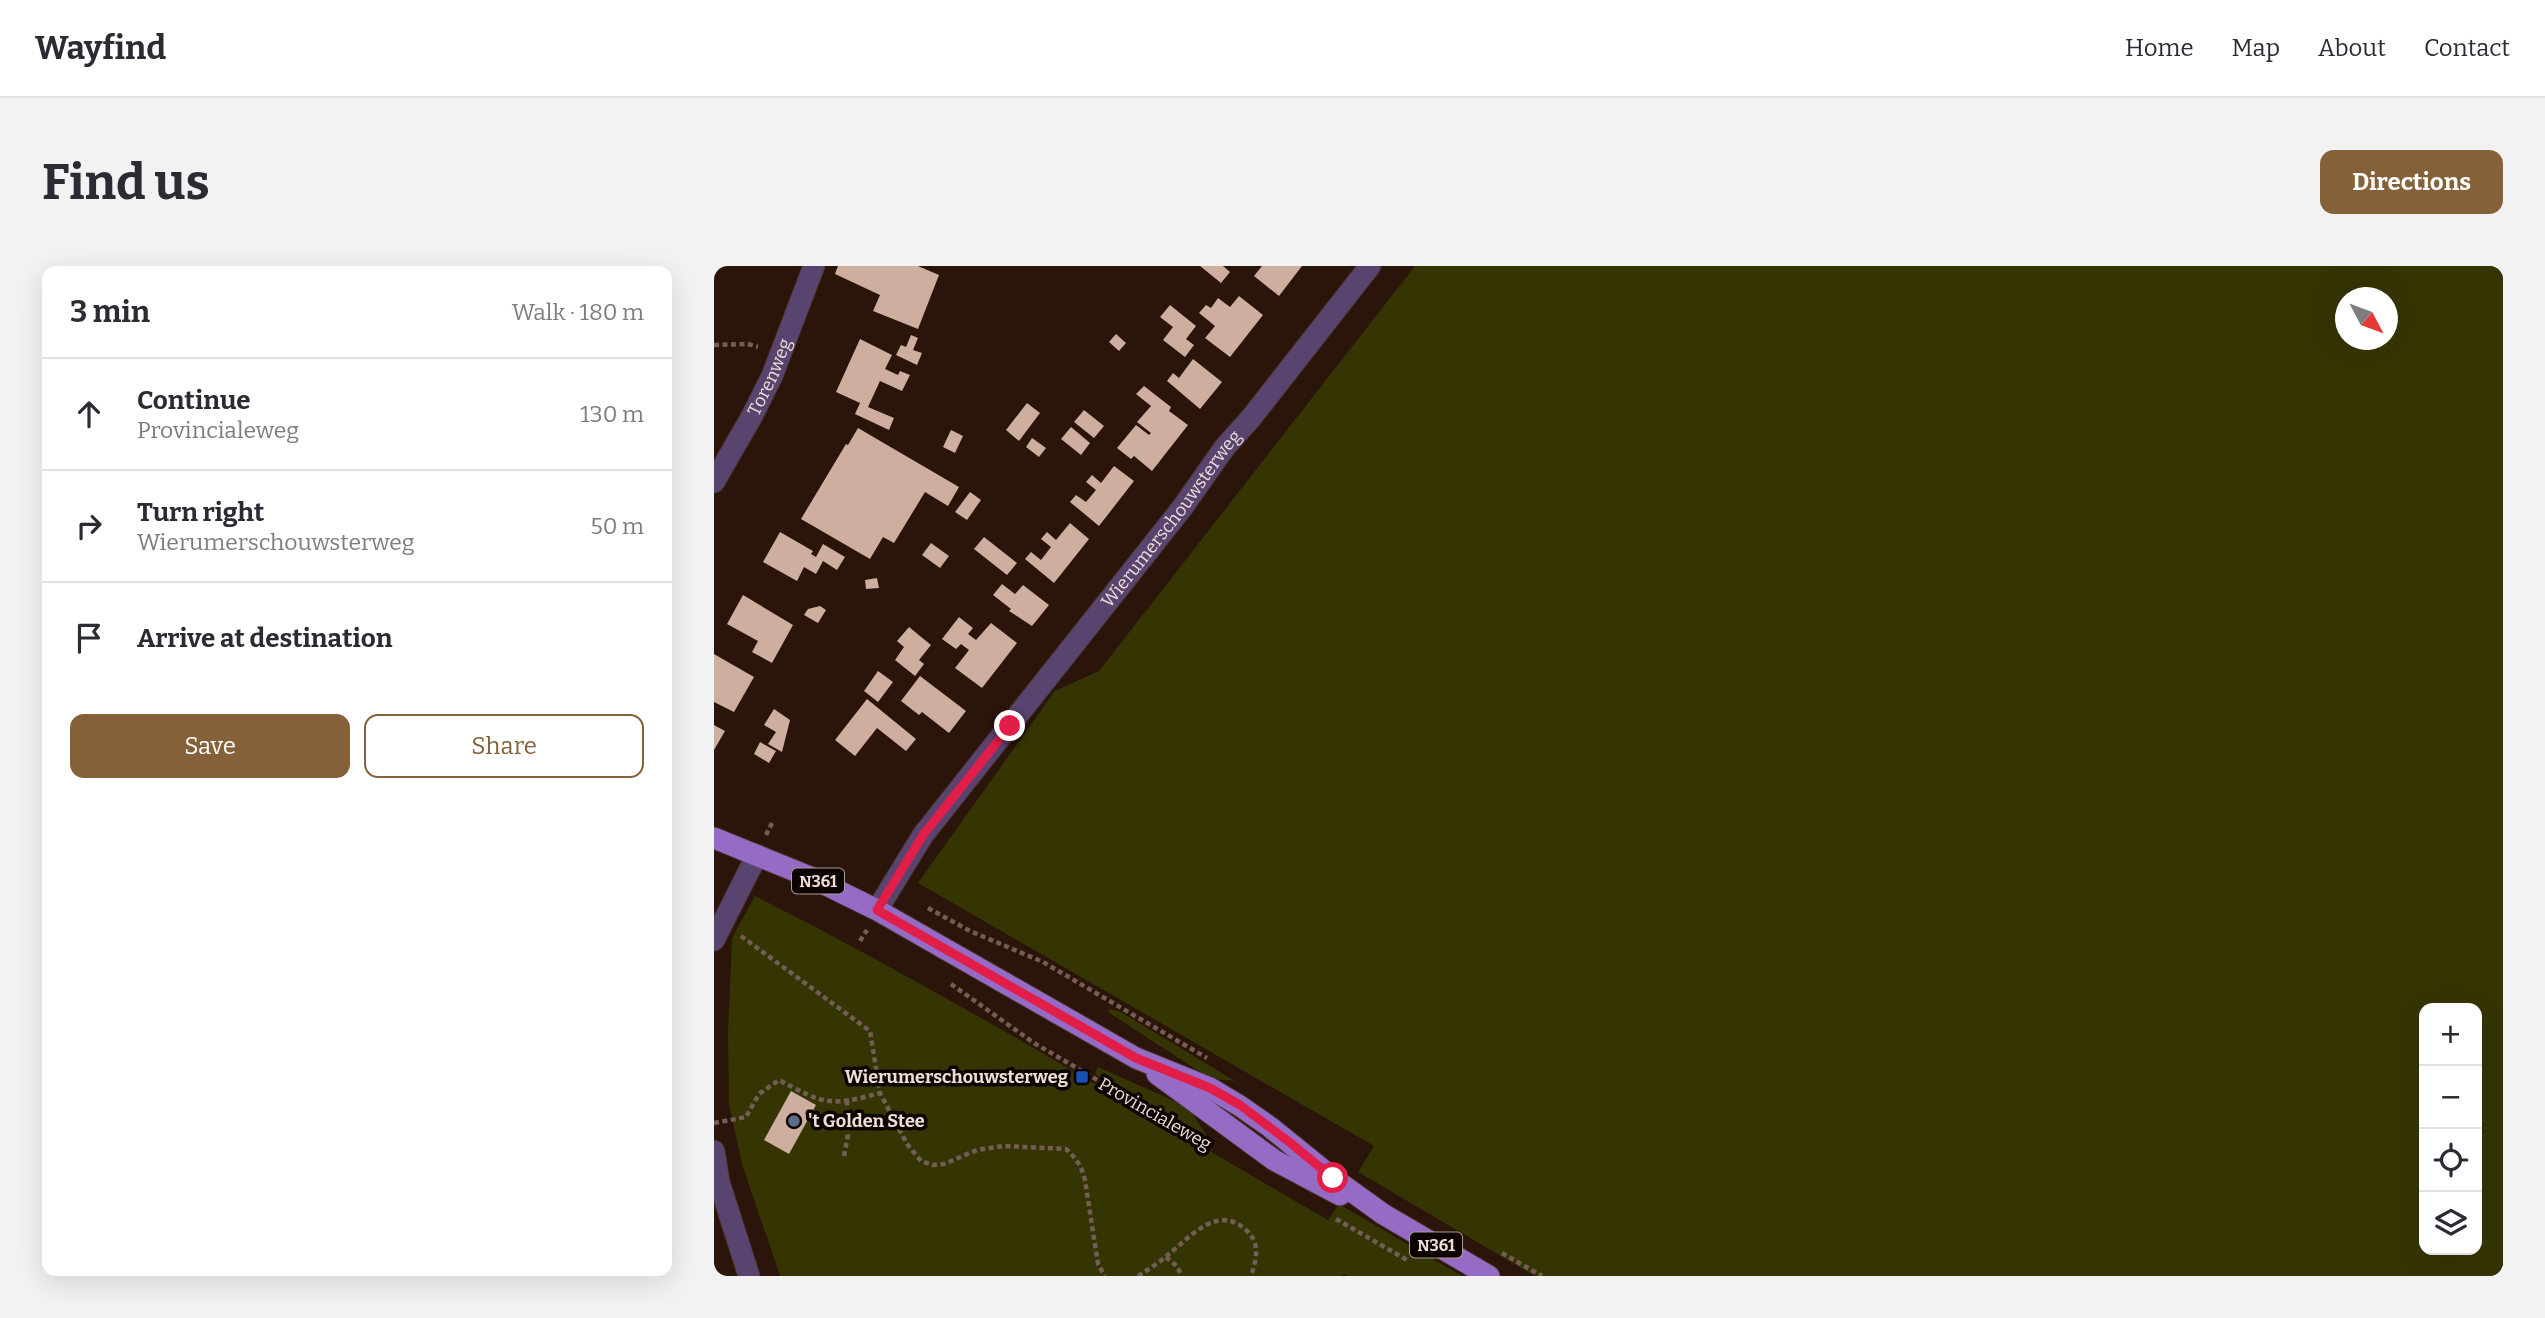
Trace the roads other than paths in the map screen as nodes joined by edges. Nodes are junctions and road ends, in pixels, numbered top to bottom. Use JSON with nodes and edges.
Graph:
{"nodes":[{"id":1,"x":814,"y":266,"type":"edge"},
{"id":2,"x":1370,"y":266,"type":"edge"},
{"id":3,"x":714,"y":482,"type":"edge"},
{"id":4,"x":714,"y":838,"type":"edge"},
{"id":5,"x":757,"y":855,"type":"junction"},
{"id":6,"x":877,"y":910,"type":"junction"},
{"id":7,"x":719,"y":932,"type":"edge"},
{"id":8,"x":714,"y":1151,"type":"edge"},
{"id":9,"x":749,"y":1276,"type":"edge"},
{"id":10,"x":1489,"y":1276,"type":"edge"}],
"edges":[{"from":1,"to":3,"type":"street","name":"Torenweg"},
{"from":2,"to":6,"type":"street","name":"Wierumerschouwsterweg"},
{"from":4,"to":5,"type":"main road","name":"Provincialeweg","number":"N361"},
{"from":5,"to":6,"type":"main road","name":"Provincialeweg","number":"N361"},
{"from":5,"to":7,"type":"street"},
{"from":6,"to":10,"type":"main road","name":"Provincialeweg","number":"N361"},
{"from":8,"to":9,"type":"street"}]}
